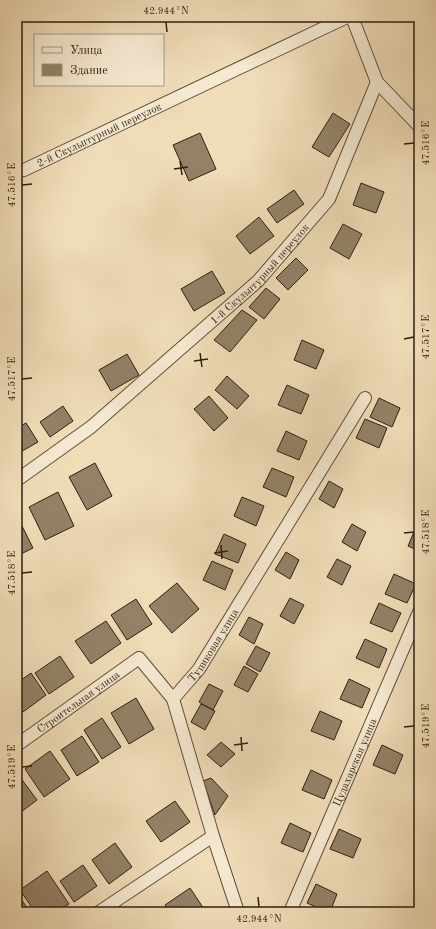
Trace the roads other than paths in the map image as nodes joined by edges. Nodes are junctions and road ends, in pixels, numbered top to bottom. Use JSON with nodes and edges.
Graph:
{"nodes":[{"id":1,"x":347,"y":17,"type":"edge"},
{"id":2,"x":352,"y":17,"type":"edge"},
{"id":3,"x":377,"y":82,"type":"junction"},
{"id":4,"x":419,"y":126,"type":"edge"},
{"id":5,"x":24,"y":170,"type":"dead end"},
{"id":6,"x":365,"y":398,"type":"dead end"},
{"id":7,"x":17,"y":480,"type":"edge"},
{"id":8,"x":419,"y":612,"type":"edge"},
{"id":9,"x":172,"y":699,"type":"junction"},
{"id":10,"x":17,"y":745,"type":"edge"},
{"id":11,"x":213,"y":836,"type":"junction"},
{"id":12,"x":99,"y":912,"type":"edge"},
{"id":13,"x":238,"y":912,"type":"edge"},
{"id":14,"x":290,"y":912,"type":"edge"}],
"edges":[{"from":1,"to":5,"type":"street","name":"2-й Скульптурный переулок"},
{"from":2,"to":3,"type":"street"},
{"from":3,"to":4,"type":"street"},
{"from":3,"to":7,"type":"street","name":"1-й Скульптурный переулок"},
{"from":6,"to":9,"type":"street","name":"Тупиковая улица"},
{"from":8,"to":14,"type":"street","name":"Цудахарская улица"},
{"from":9,"to":10,"type":"street","name":"Строительная улица"},
{"from":9,"to":11,"type":"street"},
{"from":11,"to":12,"type":"street"},
{"from":11,"to":13,"type":"street"}]}
